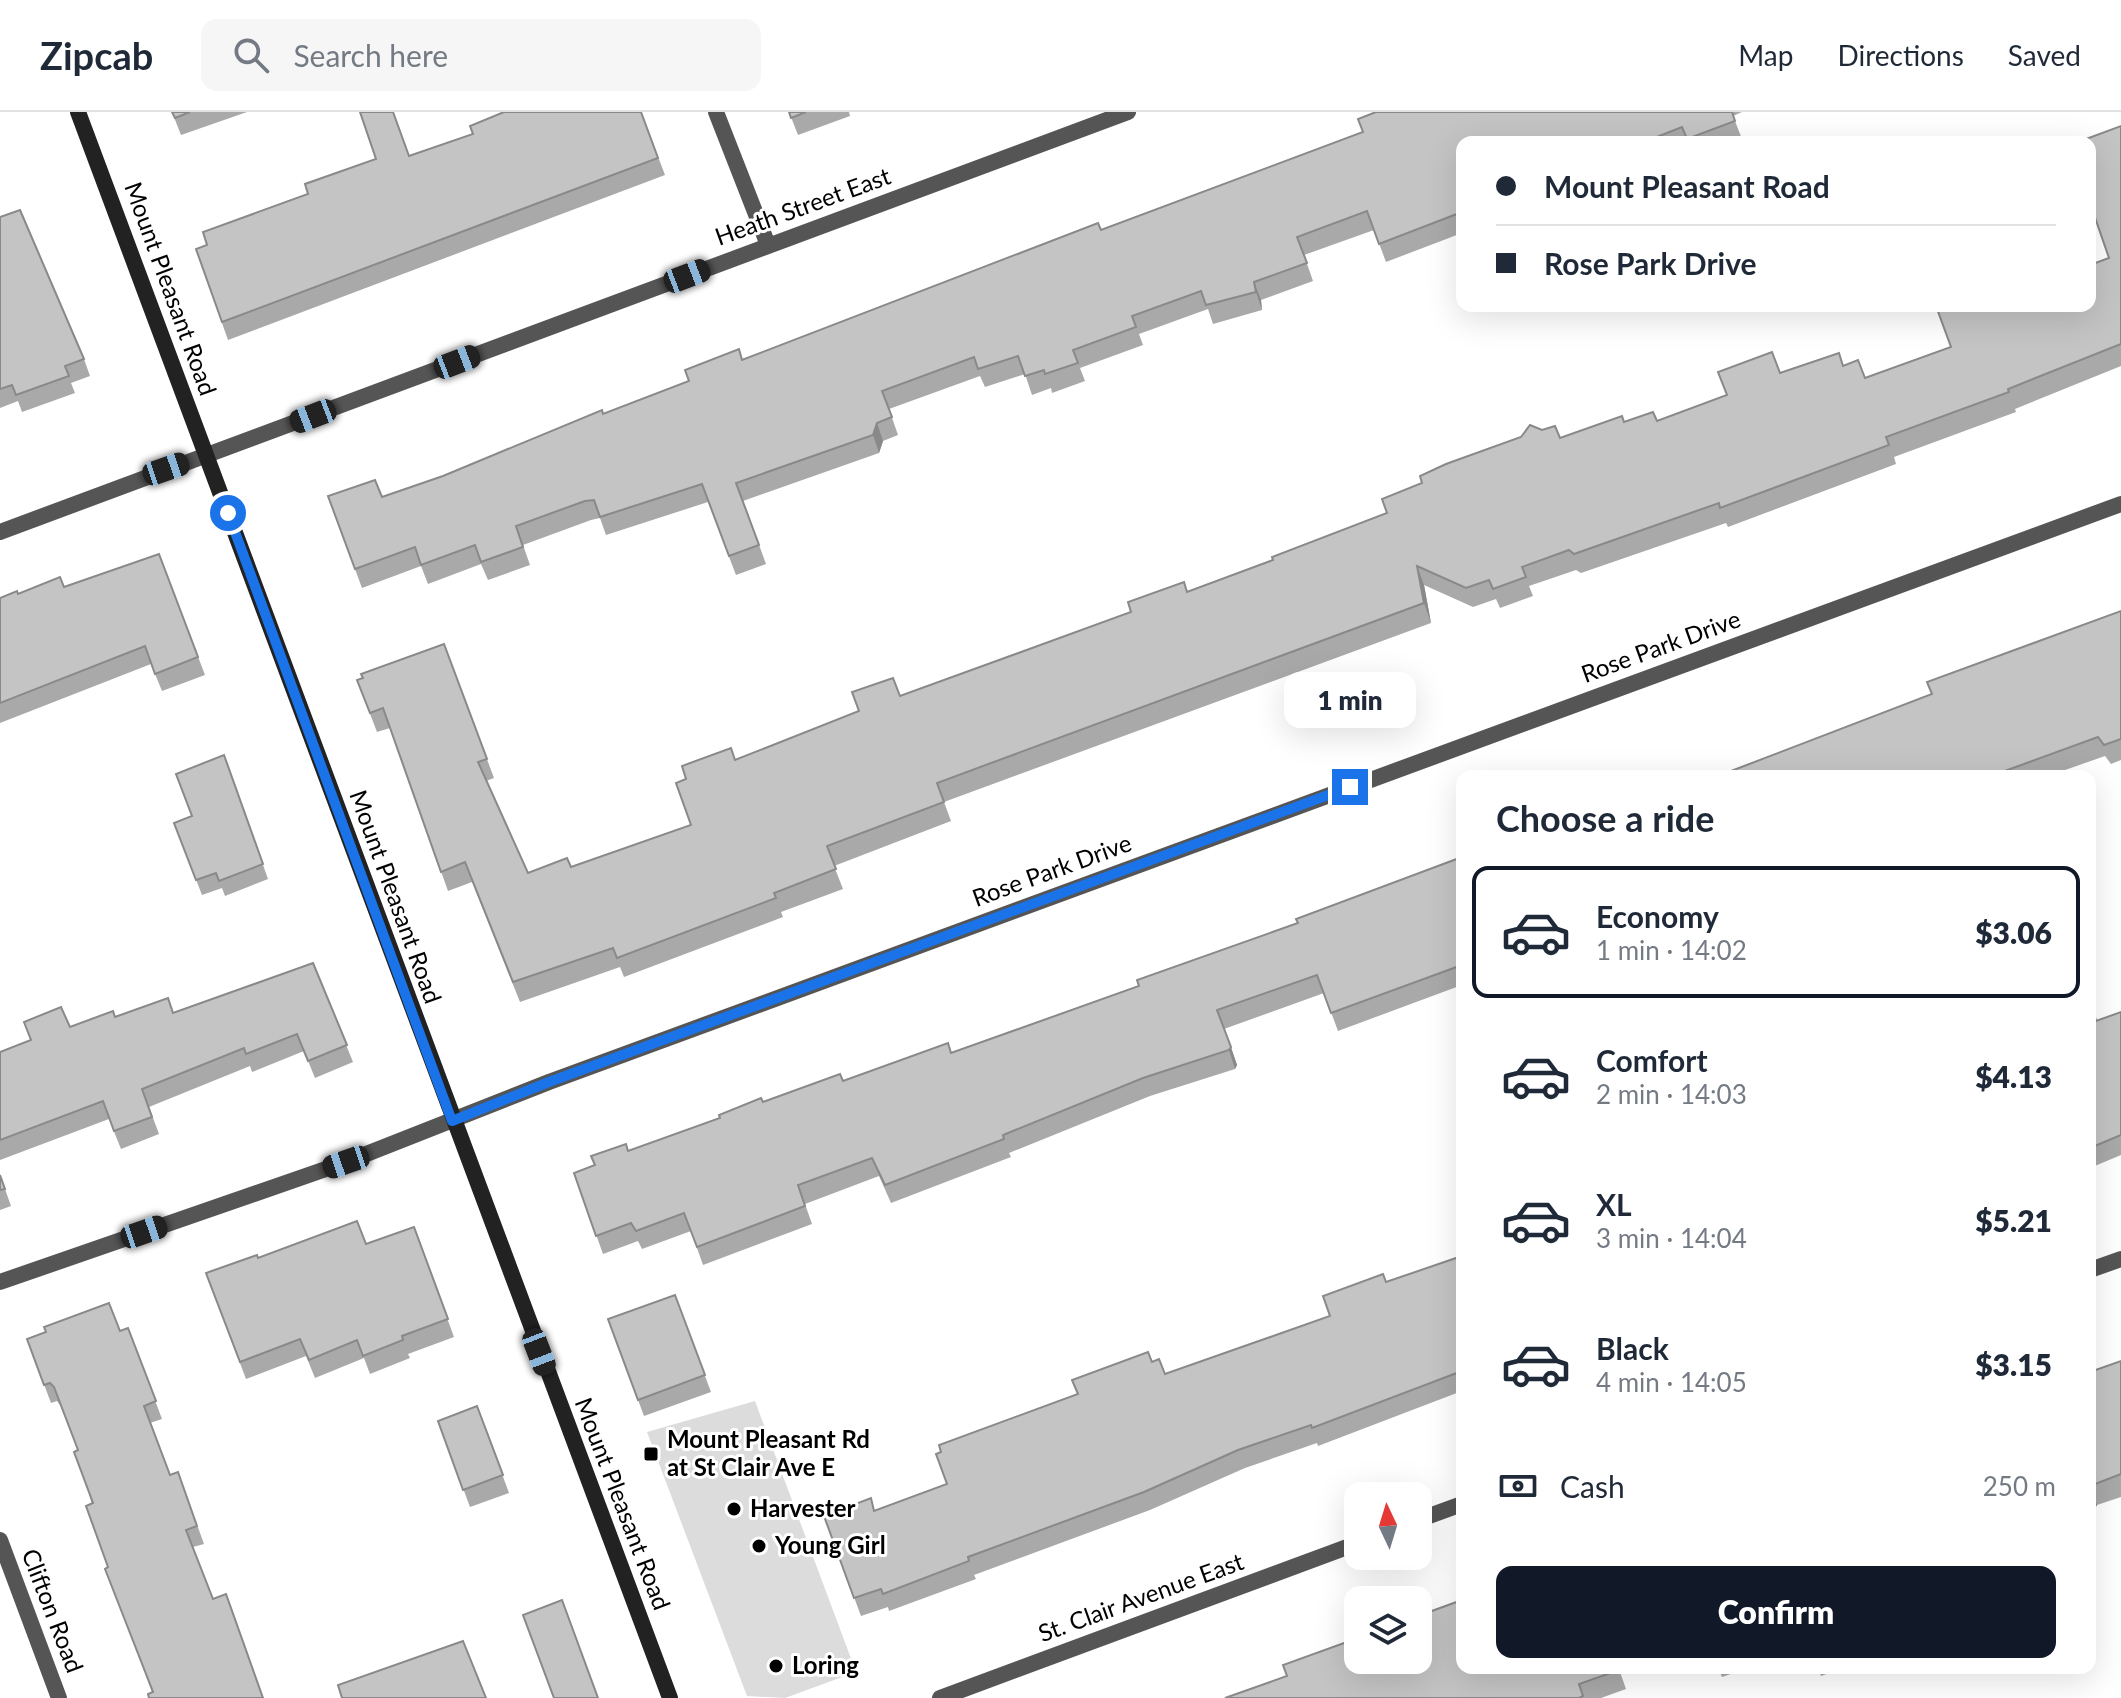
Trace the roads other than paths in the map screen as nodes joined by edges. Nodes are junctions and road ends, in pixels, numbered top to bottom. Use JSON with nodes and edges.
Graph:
{"nodes":[{"id":1,"x":78,"y":112,"type":"edge"},
{"id":2,"x":716,"y":112,"type":"edge"},
{"id":3,"x":1128,"y":112,"type":"edge"},
{"id":4,"x":768,"y":245,"type":"junction"},
{"id":5,"x":207,"y":455,"type":"junction"},
{"id":6,"x":2121,"y":504,"type":"edge"},
{"id":7,"x":0,"y":532,"type":"edge"},
{"id":8,"x":452,"y":1121,"type":"junction"},
{"id":9,"x":2121,"y":1259,"type":"edge"},
{"id":10,"x":2096,"y":1268,"type":"edge"},
{"id":11,"x":0,"y":1282,"type":"edge"},
{"id":12,"x":1456,"y":1506,"type":"edge"},
{"id":13,"x":1432,"y":1515,"type":"edge"},
{"id":14,"x":0,"y":1540,"type":"edge"},
{"id":15,"x":1344,"y":1548,"type":"edge"},
{"id":16,"x":59,"y":1698,"type":"edge"},
{"id":17,"x":670,"y":1698,"type":"edge"},
{"id":18,"x":940,"y":1698,"type":"edge"}],
"edges":[{"from":1,"to":5,"type":"main road","name":"Mount Pleasant Road"},
{"from":2,"to":4,"type":"street"},
{"from":3,"to":4,"type":"street","name":"Heath Street East"},
{"from":4,"to":5,"type":"street","name":"Heath Street East"},
{"from":5,"to":7,"type":"street","name":"Heath Street East"},
{"from":5,"to":8,"type":"main road","name":"Mount Pleasant Road"},
{"from":6,"to":8,"type":"street","name":"Rose Park Drive"},
{"from":8,"to":11,"type":"street","name":"Rose Park Drive"},
{"from":8,"to":17,"type":"main road","name":"Mount Pleasant Road"},
{"from":9,"to":10,"type":"street"},
{"from":12,"to":13,"type":"street"},
{"from":14,"to":16,"type":"street","name":"Clifton Road"},
{"from":15,"to":18,"type":"street","name":"St. Clair Avenue East"}]}
